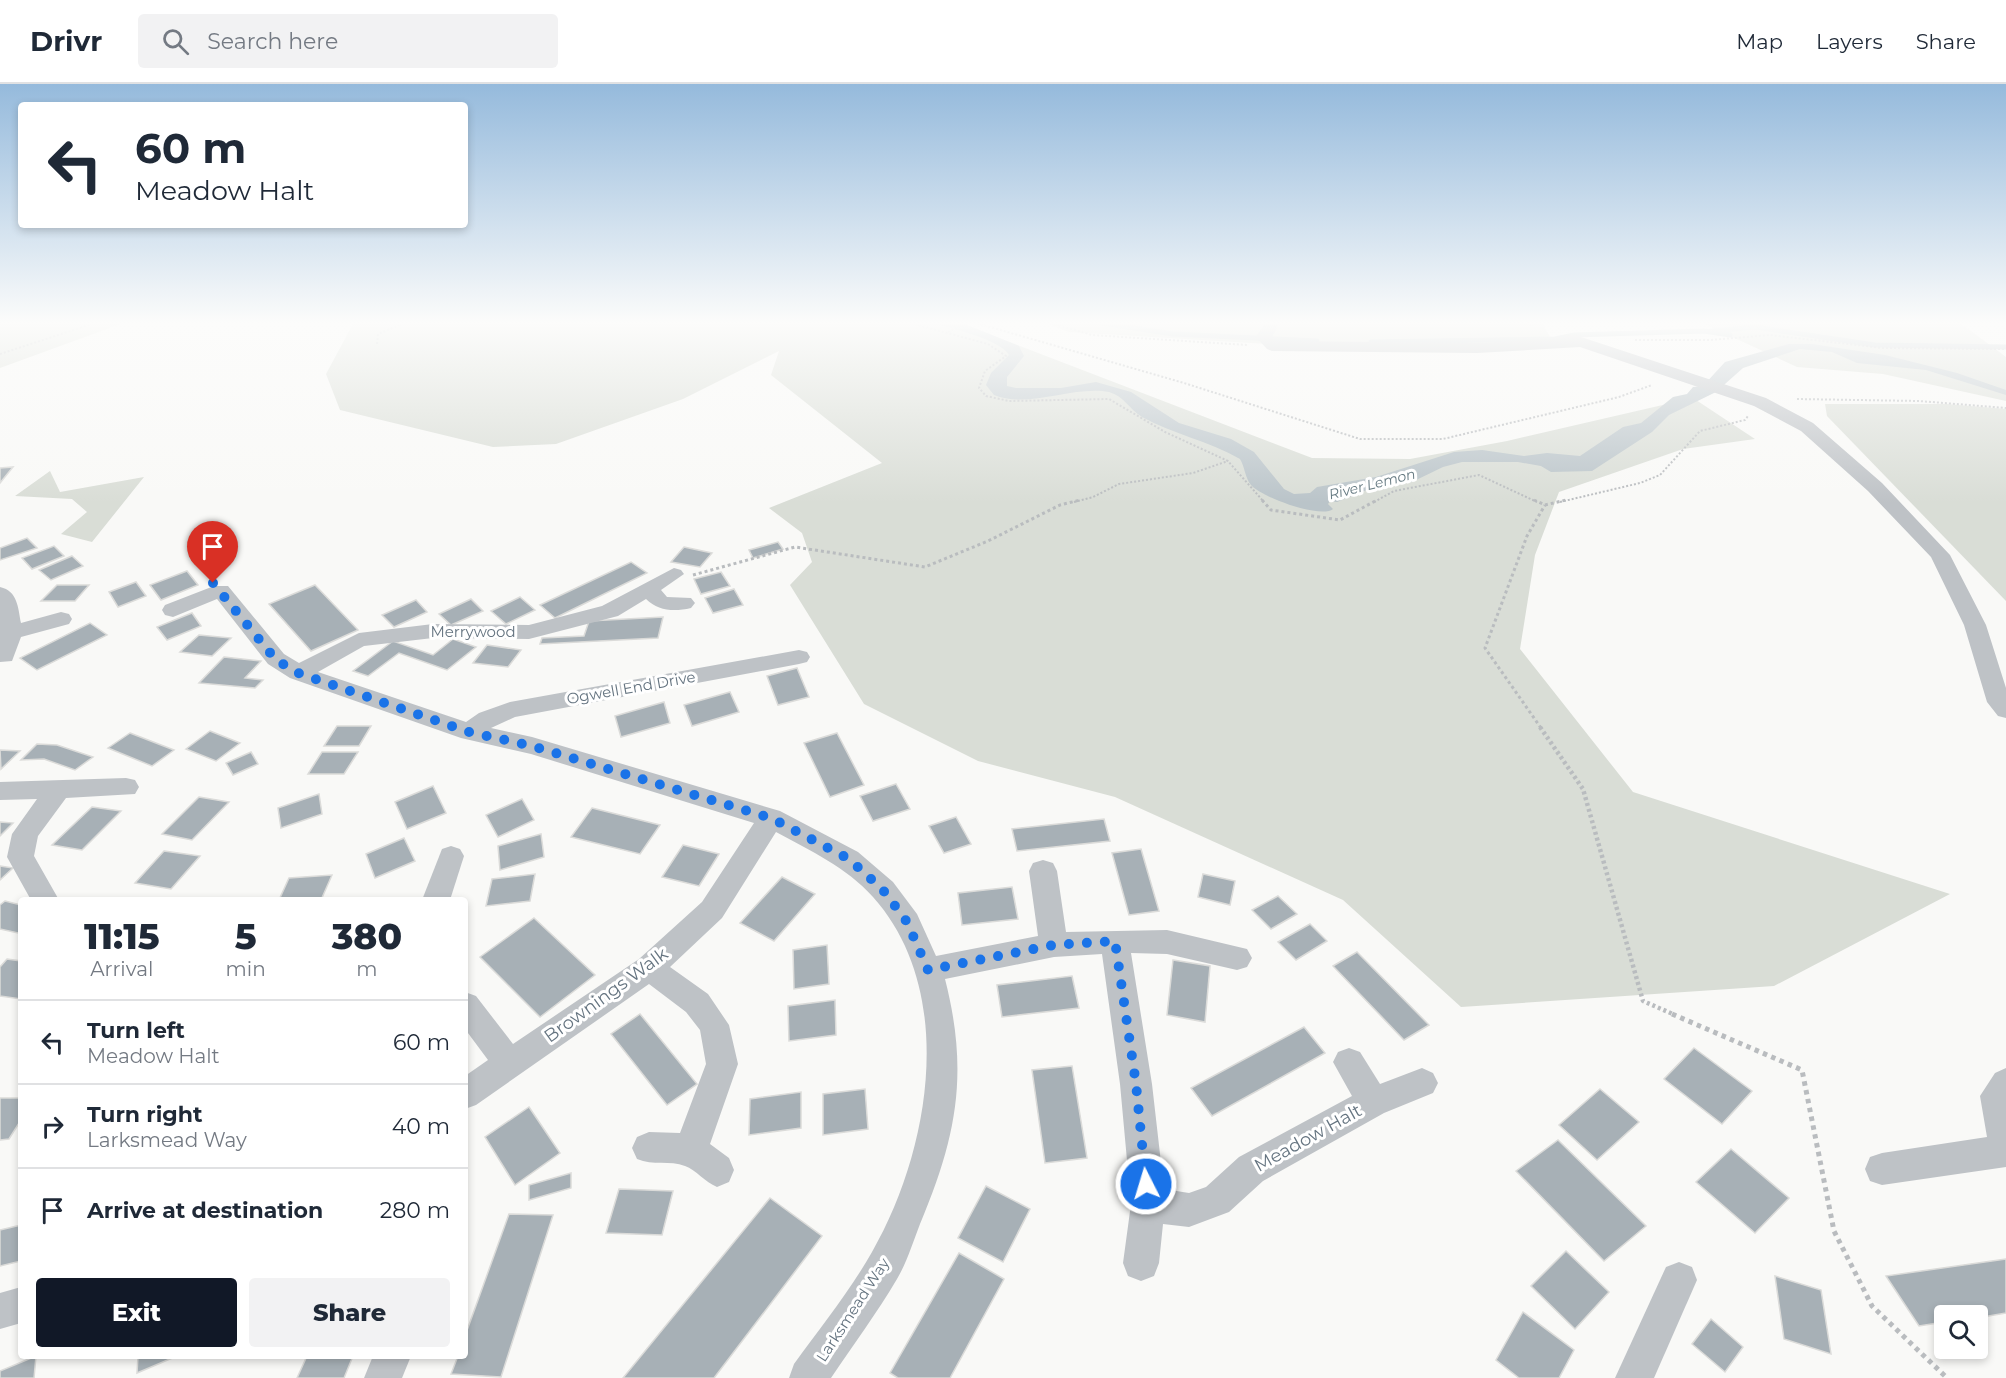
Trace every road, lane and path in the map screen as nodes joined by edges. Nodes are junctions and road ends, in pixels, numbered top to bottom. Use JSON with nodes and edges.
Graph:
{"nodes":[{"id":1,"x":980,"y":382,"type":"edge"},
{"id":2,"x":1185,"y":382,"type":"edge"},
{"id":3,"x":1659,"y":382,"type":"edge"},
{"id":4,"x":1707,"y":382,"type":"edge"},
{"id":5,"x":1760,"y":402,"type":"junction"},
{"id":6,"x":2006,"y":408,"type":"edge"},
{"id":7,"x":1228,"y":461,"type":"junction"},
{"id":8,"x":1545,"y":505,"type":"junction"},
{"id":9,"x":671,"y":576,"type":"joint"},
{"id":10,"x":648,"y":590,"type":"junction"},
{"id":11,"x":0,"y":593,"type":"edge"},
{"id":12,"x":684,"y":603,"type":"dead end"},
{"id":13,"x":173,"y":610,"type":"dead end"},
{"id":14,"x":61,"y":618,"type":"dead end"},
{"id":15,"x":12,"y":633,"type":"junction"},
{"id":16,"x":4,"y":656,"type":"dead end"},
{"id":17,"x":799,"y":657,"type":"dead end"},
{"id":18,"x":298,"y":673,"type":"junction"},
{"id":19,"x":2006,"y":710,"type":"edge"},
{"id":20,"x":469,"y":732,"type":"junction"},
{"id":21,"x":126,"y":787,"type":"dead end"},
{"id":22,"x":0,"y":791,"type":"edge"},
{"id":23,"x":57,"y":791,"type":"junction"},
{"id":24,"x":771,"y":818,"type":"junction"},
{"id":25,"x":451,"y":856,"type":"dead end"},
{"id":26,"x":1042,"y":871,"type":"dead end"},
{"id":27,"x":43,"y":897,"type":"edge"},
{"id":28,"x":431,"y":897,"type":"edge"},
{"id":29,"x":1115,"y":941,"type":"junction"},
{"id":30,"x":1054,"y":945,"type":"junction"},
{"id":31,"x":1237,"y":958,"type":"dead end"},
{"id":32,"x":649,"y":968,"type":"junction"},
{"id":33,"x":928,"y":970,"type":"junction"},
{"id":34,"x":468,"y":1009,"type":"edge"},
{"id":35,"x":1349,"y":1062,"type":"dead end"},
{"id":36,"x":510,"y":1064,"type":"junction"},
{"id":37,"x":1422,"y":1083,"type":"dead end"},
{"id":38,"x":2006,"y":1083,"type":"edge"},
{"id":39,"x":468,"y":1092,"type":"edge"},
{"id":40,"x":1373,"y":1102,"type":"junction"},
{"id":41,"x":649,"y":1148,"type":"dead end"},
{"id":42,"x":691,"y":1150,"type":"junction"},
{"id":43,"x":2005,"y":1150,"type":"edge"},
{"id":44,"x":1882,"y":1169,"type":"dead end"},
{"id":45,"x":717,"y":1170,"type":"dead end"},
{"id":46,"x":1148,"y":1204,"type":"junction"},
{"id":47,"x":1141,"y":1263,"type":"dead end"},
{"id":48,"x":1679,"y":1280,"type":"dead end"},
{"id":49,"x":18,"y":1306,"type":"edge"},
{"id":50,"x":0,"y":1311,"type":"edge"},
{"id":51,"x":391,"y":1359,"type":"edge"},
{"id":52,"x":383,"y":1378,"type":"edge"},
{"id":53,"x":808,"y":1378,"type":"edge"},
{"id":54,"x":1634,"y":1378,"type":"edge"},
{"id":55,"x":1947,"y":1378,"type":"edge"}],
"edges":[{"from":1,"to":7,"type":"path"},
{"from":2,"to":3,"type":"path"},
{"from":4,"to":5,"type":"street"},
{"from":5,"to":6,"type":"path"},
{"from":5,"to":8,"type":"path"},
{"from":5,"to":19,"type":"street"},
{"from":7,"to":8,"type":"path"},
{"from":7,"to":9,"type":"path"},
{"from":8,"to":55,"type":"path"},
{"from":9,"to":10,"type":"street","name":"Merrywood"},
{"from":10,"to":12,"type":"street"},
{"from":10,"to":18,"type":"street","name":"Merrywood"},
{"from":11,"to":15,"type":"street"},
{"from":13,"to":18,"type":"street","name":"Larksmead Way"},
{"from":14,"to":15,"type":"street"},
{"from":15,"to":16,"type":"street"},
{"from":17,"to":20,"type":"street","name":"Ogwell End Drive"},
{"from":18,"to":20,"type":"street","name":"Larksmead Way"},
{"from":20,"to":24,"type":"street","name":"Larksmead Way"},
{"from":21,"to":23,"type":"street"},
{"from":22,"to":23,"type":"street"},
{"from":23,"to":27,"type":"street"},
{"from":24,"to":32,"type":"street","name":"Brownings Walk"},
{"from":24,"to":33,"type":"street","name":"Larksmead Way"},
{"from":25,"to":28,"type":"street"},
{"from":26,"to":30,"type":"street"},
{"from":29,"to":30,"type":"street"},
{"from":29,"to":31,"type":"street"},
{"from":29,"to":46,"type":"street"},
{"from":30,"to":33,"type":"street"},
{"from":32,"to":36,"type":"street","name":"Brownings Walk"},
{"from":32,"to":42,"type":"street"},
{"from":33,"to":53,"type":"street","name":"Larksmead Way"},
{"from":34,"to":36,"type":"street"},
{"from":35,"to":40,"type":"street","name":"Meadow Halt"},
{"from":36,"to":39,"type":"street","name":"Brownings Walk"},
{"from":37,"to":40,"type":"street","name":"Meadow Halt"},
{"from":38,"to":43,"type":"street"},
{"from":40,"to":46,"type":"street","name":"Meadow Halt"},
{"from":41,"to":42,"type":"street"},
{"from":42,"to":45,"type":"street"},
{"from":43,"to":44,"type":"street"},
{"from":46,"to":47,"type":"street"},
{"from":48,"to":54,"type":"street"},
{"from":49,"to":50,"type":"street"},
{"from":51,"to":52,"type":"street"}]}
